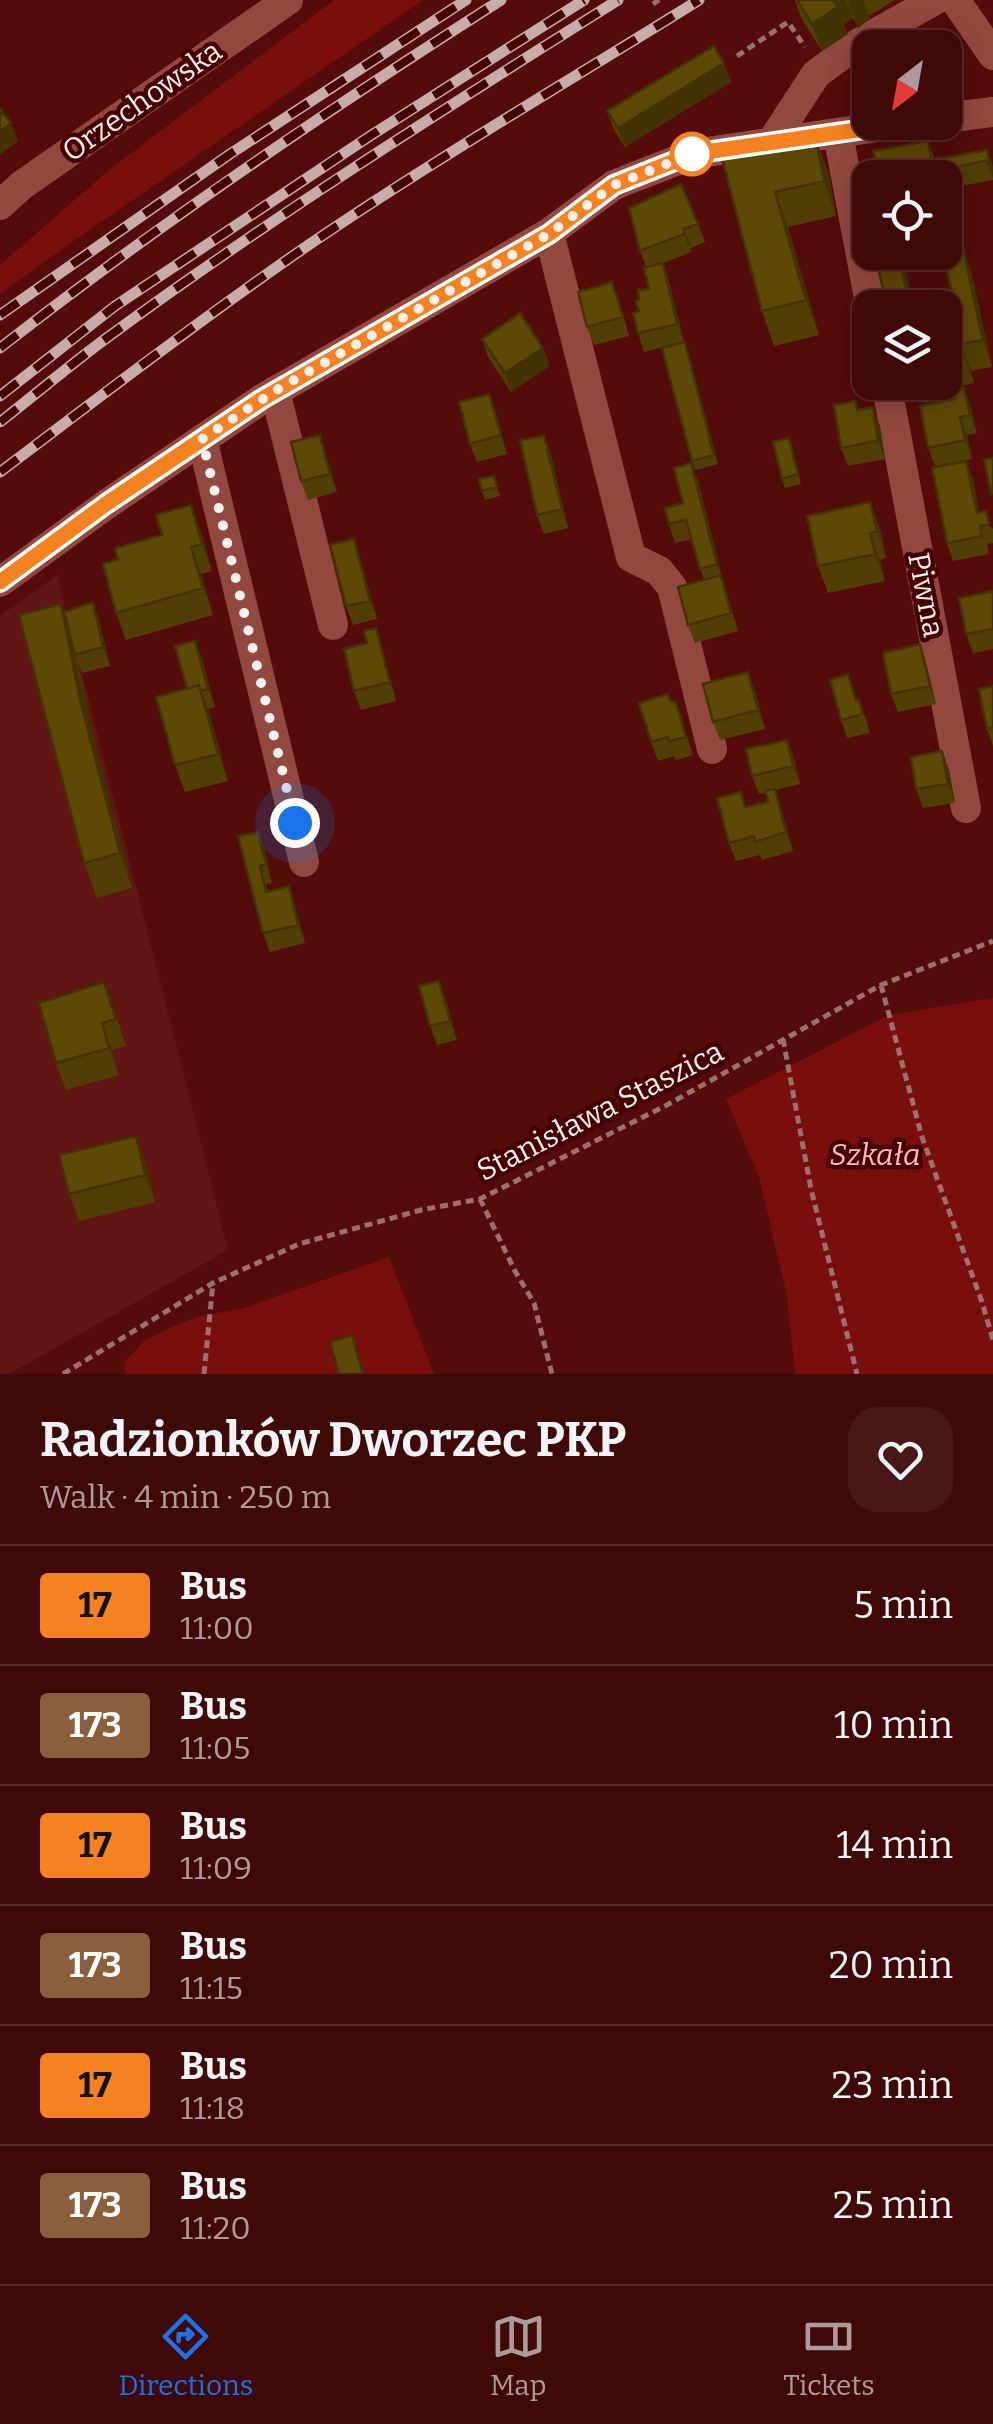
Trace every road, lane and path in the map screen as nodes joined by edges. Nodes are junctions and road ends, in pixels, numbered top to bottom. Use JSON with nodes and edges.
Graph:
{"nodes":[{"id":1,"x":288,"y":0,"type":"edge"},
{"id":2,"x":935,"y":0,"type":"edge"},
{"id":3,"x":955,"y":0,"type":"edge"},
{"id":4,"x":788,"y":22,"type":"dead end"},
{"id":5,"x":993,"y":55,"type":"edge"},
{"id":6,"x":738,"y":56,"type":"dead end"},
{"id":7,"x":993,"y":111,"type":"edge"},
{"id":8,"x":962,"y":116,"type":"edge"},
{"id":9,"x":852,"y":132,"type":"edge"},
{"id":10,"x":838,"y":134,"type":"junction"},
{"id":11,"x":771,"y":143,"type":"junction"},
{"id":12,"x":0,"y":205,"type":"edge"},
{"id":13,"x":549,"y":234,"type":"junction"},
{"id":14,"x":868,"y":290,"type":"edge"},
{"id":15,"x":275,"y":391,"type":"junction"},
{"id":16,"x":889,"y":400,"type":"edge"},
{"id":17,"x":202,"y":439,"type":"junction"},
{"id":18,"x":0,"y":582,"type":"edge"},
{"id":19,"x":332,"y":624,"type":"dead end"},
{"id":20,"x":712,"y":749,"type":"dead end"},
{"id":21,"x":966,"y":808,"type":"dead end"},
{"id":22,"x":304,"y":862,"type":"dead end"},
{"id":23,"x":993,"y":940,"type":"edge"},
{"id":24,"x":881,"y":986,"type":"junction"},
{"id":25,"x":783,"y":1039,"type":"junction"},
{"id":26,"x":480,"y":1199,"type":"junction"},
{"id":27,"x":213,"y":1283,"type":"junction"},
{"id":28,"x":993,"y":1340,"type":"edge"},
{"id":29,"x":63,"y":1374,"type":"edge"},
{"id":30,"x":204,"y":1374,"type":"edge"},
{"id":31,"x":552,"y":1374,"type":"edge"},
{"id":32,"x":857,"y":1374,"type":"edge"}],
"edges":[{"from":1,"to":12,"type":"street","name":"Orzechowska"},
{"from":2,"to":11,"type":"street"},
{"from":3,"to":5,"type":"street"},
{"from":4,"to":6,"type":"path"},
{"from":7,"to":8,"type":"street"},
{"from":9,"to":10,"type":"street"},
{"from":10,"to":11,"type":"street"},
{"from":10,"to":14,"type":"street"},
{"from":11,"to":13,"type":"street"},
{"from":13,"to":15,"type":"street"},
{"from":13,"to":20,"type":"street"},
{"from":15,"to":17,"type":"street"},
{"from":15,"to":19,"type":"street"},
{"from":16,"to":21,"type":"street","name":"Piwna"},
{"from":17,"to":18,"type":"street"},
{"from":17,"to":22,"type":"street"},
{"from":23,"to":24,"type":"path","name":"Stanisława Staszica"},
{"from":24,"to":25,"type":"path","name":"Stanisława Staszica"},
{"from":24,"to":28,"type":"path"},
{"from":25,"to":26,"type":"path","name":"Stanisława Staszica"},
{"from":25,"to":32,"type":"path"},
{"from":26,"to":27,"type":"path","name":"Stanisława Staszica"},
{"from":26,"to":31,"type":"path"},
{"from":27,"to":29,"type":"path","name":"Stanisława Staszica"},
{"from":27,"to":30,"type":"path"}]}
